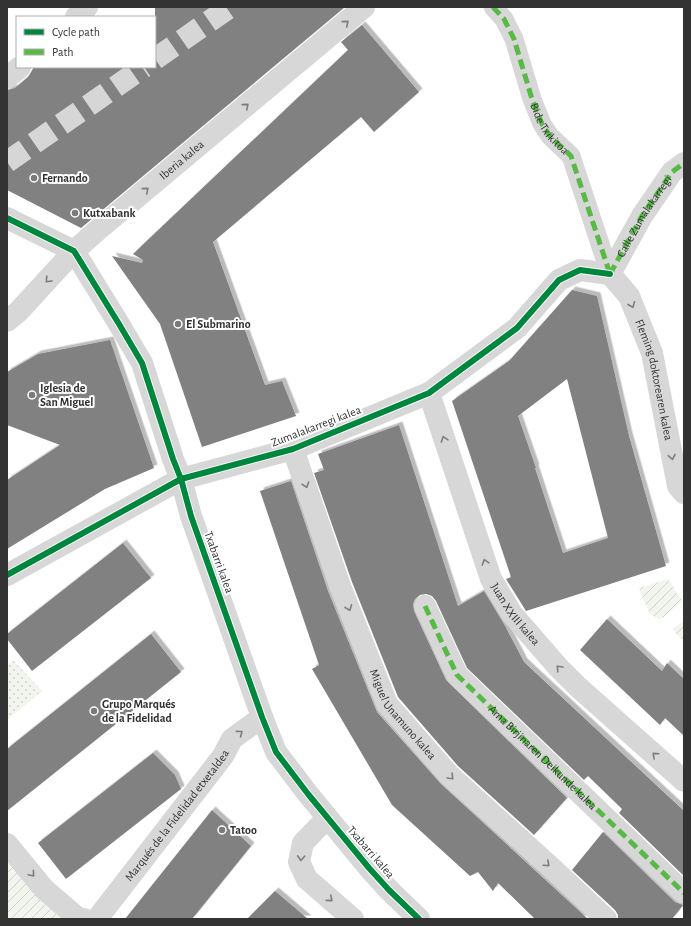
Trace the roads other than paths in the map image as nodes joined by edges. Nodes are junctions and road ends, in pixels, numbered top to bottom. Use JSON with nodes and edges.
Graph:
{"nodes":[{"id":1,"x":87,"y":7,"type":"edge"},
{"id":2,"x":364,"y":7,"type":"edge"},
{"id":3,"x":494,"y":7,"type":"edge"},
{"id":4,"x":77,"y":16,"type":"edge"},
{"id":5,"x":19,"y":68,"type":"edge"},
{"id":6,"x":7,"y":78,"type":"edge"},
{"id":7,"x":684,"y":162,"type":"edge"},
{"id":8,"x":7,"y":218,"type":"edge"},
{"id":9,"x":74,"y":252,"type":"junction"},
{"id":10,"x":610,"y":274,"type":"junction"},
{"id":11,"x":7,"y":321,"type":"edge"},
{"id":12,"x":429,"y":393,"type":"junction"},
{"id":13,"x":293,"y":449,"type":"junction"},
{"id":14,"x":181,"y":479,"type":"junction"},
{"id":15,"x":684,"y":493,"type":"edge"},
{"id":16,"x":7,"y":575,"type":"edge"},
{"id":17,"x":425,"y":606,"type":"dead end"},
{"id":18,"x":262,"y":717,"type":"junction"},
{"id":19,"x":684,"y":781,"type":"edge"},
{"id":20,"x":328,"y":818,"type":"junction"},
{"id":21,"x":7,"y":844,"type":"edge"},
{"id":22,"x":684,"y":893,"type":"edge"},
{"id":23,"x":84,"y":919,"type":"edge"},
{"id":24,"x":97,"y":919,"type":"edge"},
{"id":25,"x":353,"y":919,"type":"edge"},
{"id":26,"x":419,"y":919,"type":"edge"},
{"id":27,"x":606,"y":919,"type":"edge"}],
"edges":[{"from":1,"to":4,"type":"street"},
{"from":9,"to":2,"type":"street","name":"Iberia kalea","one_way":true},
{"from":3,"to":10,"type":"street","name":"Bide Txikitoa"},
{"from":5,"to":6,"type":"street"},
{"from":7,"to":10,"type":"street","name":"Calle Zumalakarregi"},
{"from":8,"to":9,"type":"street","name":"Txabarri kalea"},
{"from":9,"to":11,"type":"street","name":"Iberia kalea","one_way":true},
{"from":9,"to":14,"type":"street","name":"Txabarri kalea"},
{"from":10,"to":12,"type":"street","name":"Zumalakarregi kalea"},
{"from":10,"to":15,"type":"street","name":"Fleming doktorearen kalea","one_way":true},
{"from":12,"to":13,"type":"street","name":"Zumalakarregi kalea"},
{"from":19,"to":12,"type":"street","name":"Juan XXIII kalea","one_way":true},
{"from":13,"to":14,"type":"street","name":"Zumalakarregi kalea"},
{"from":13,"to":27,"type":"street","name":"Miguel Unamuno kalea","one_way":true},
{"from":14,"to":16,"type":"street","name":"Zumalakarregi kalea"},
{"from":14,"to":18,"type":"street","name":"Txabarri kalea"},
{"from":17,"to":22,"type":"street","name":"Ama Birjinaren Deikunde kalea"},
{"from":18,"to":20,"type":"street","name":"Txabarri kalea"},
{"from":24,"to":18,"type":"street","name":"Marqués de la Fidelidad etxetaldea","one_way":true},
{"from":20,"to":25,"type":"street","one_way":true},
{"from":20,"to":26,"type":"street","name":"Txabarri kalea"},
{"from":21,"to":23,"type":"street","one_way":true}]}
